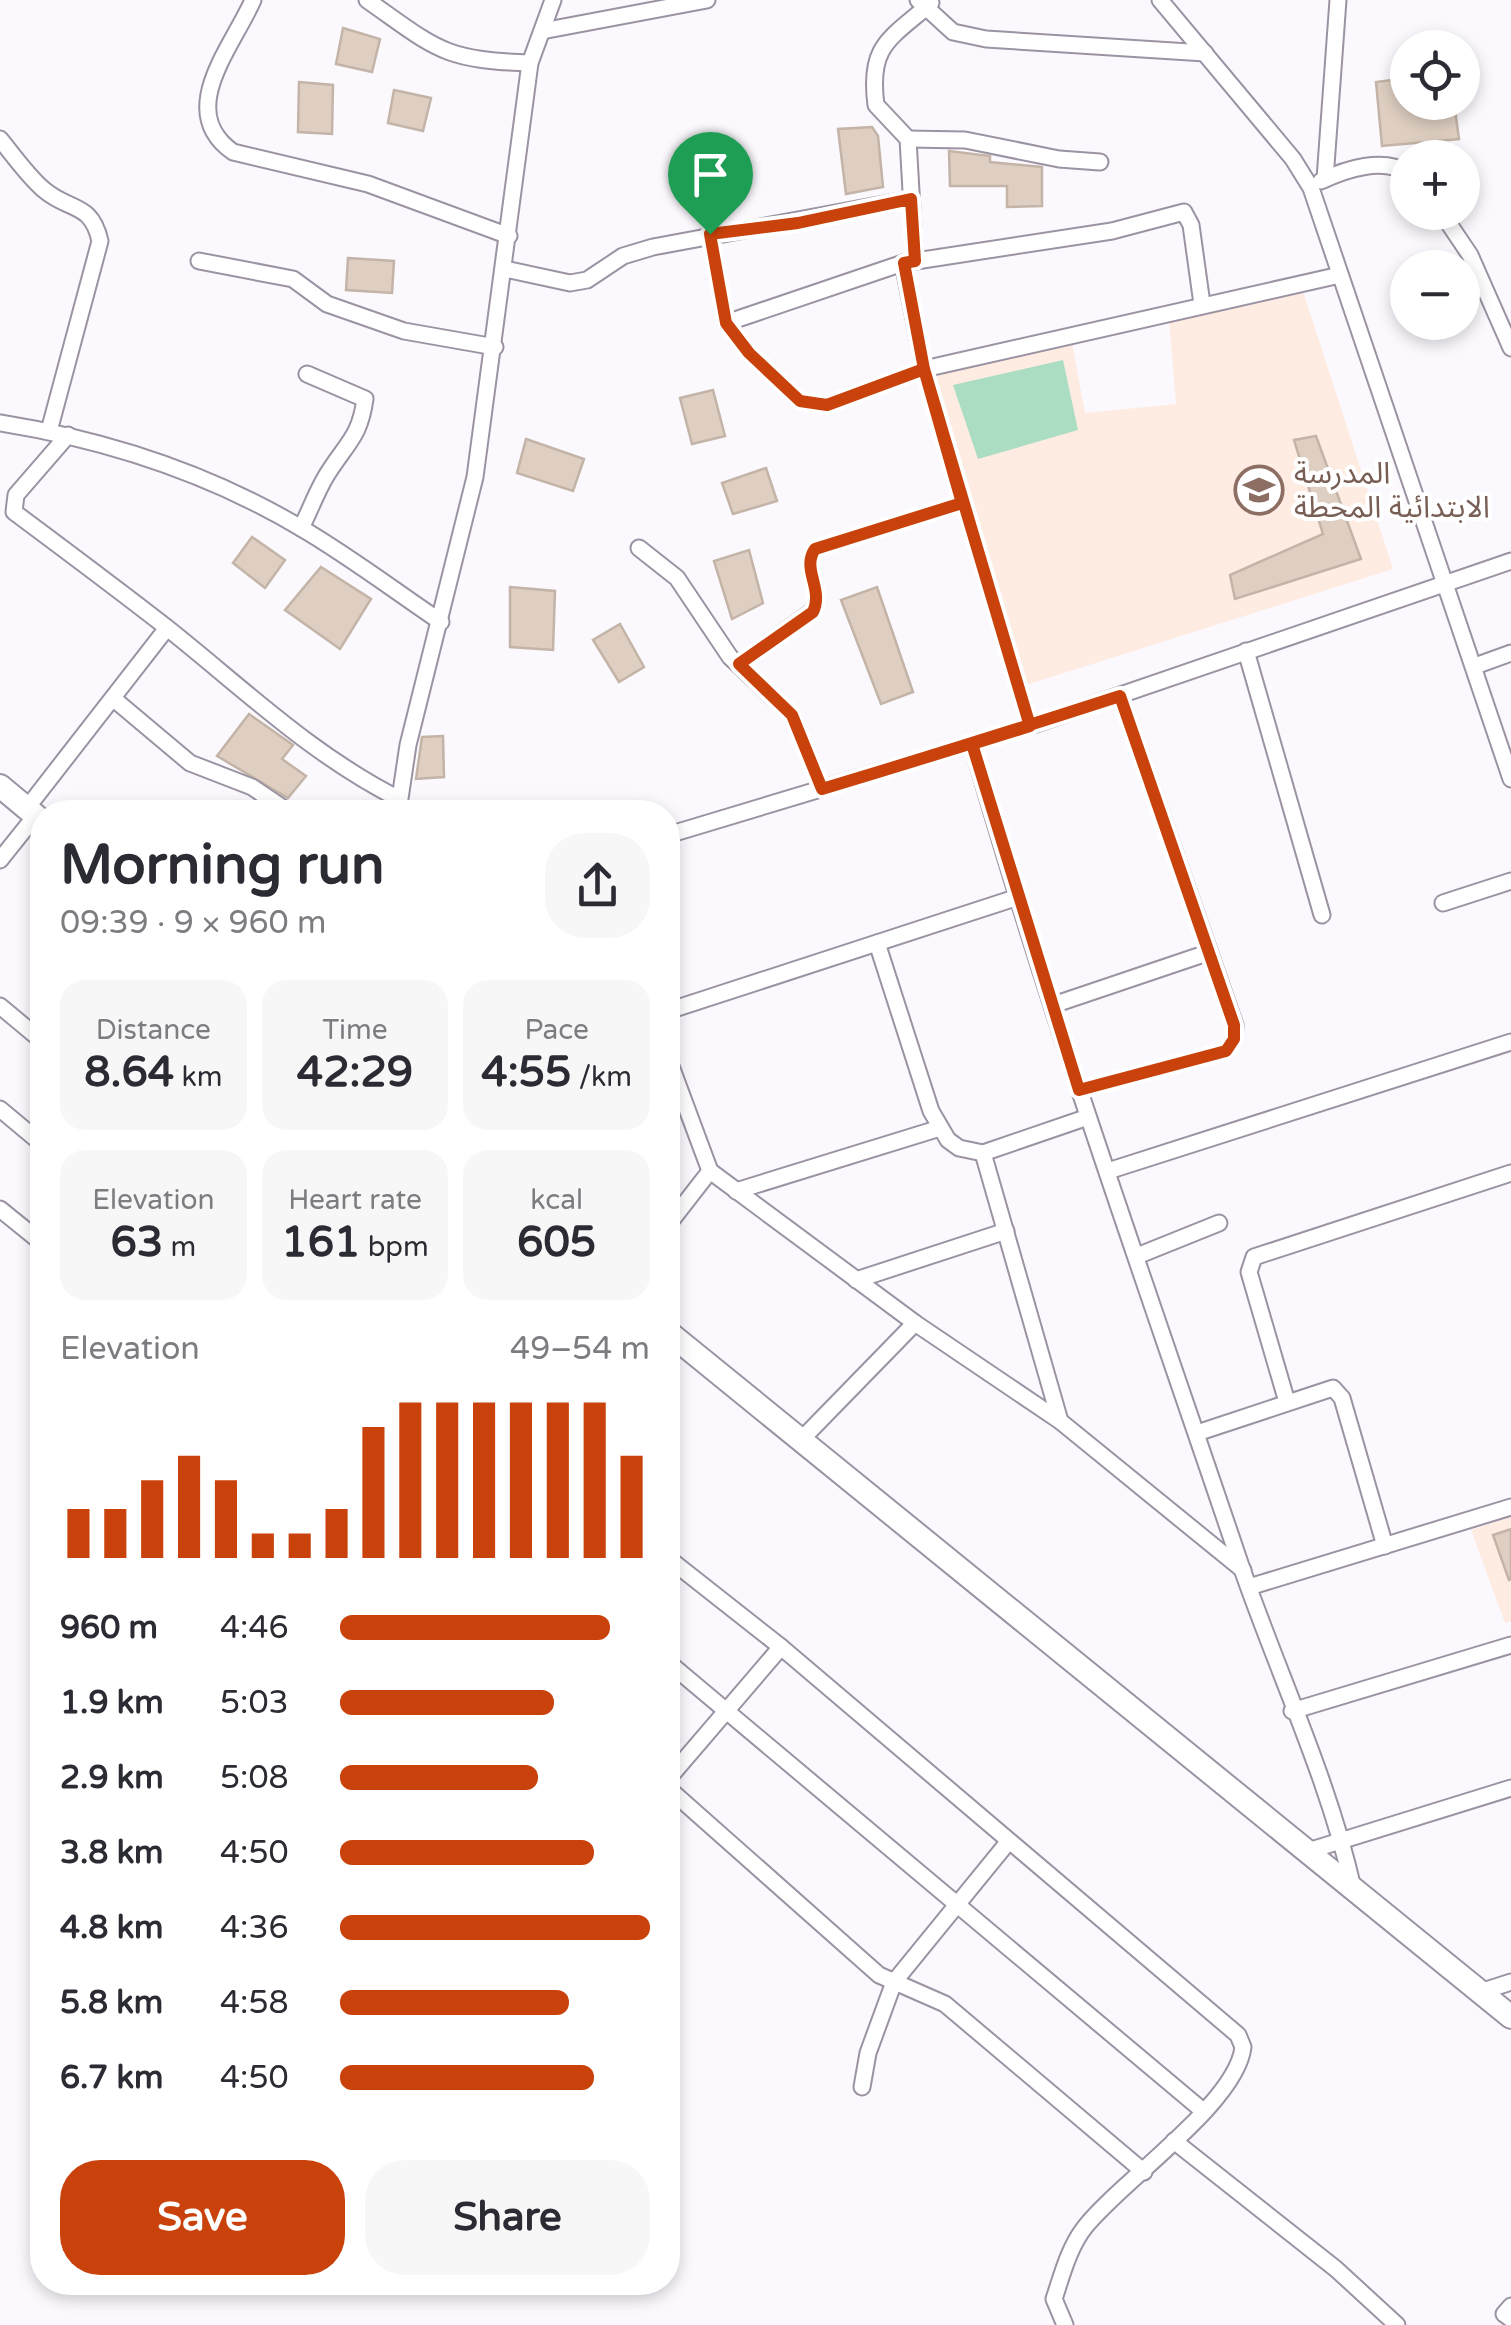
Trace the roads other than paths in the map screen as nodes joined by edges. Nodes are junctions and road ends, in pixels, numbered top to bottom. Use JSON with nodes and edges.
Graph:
{"nodes":[{"id":1,"x":253,"y":0,"type":"edge"},
{"id":2,"x":367,"y":0,"type":"edge"},
{"id":3,"x":553,"y":0,"type":"edge"},
{"id":4,"x":707,"y":0,"type":"edge"},
{"id":5,"x":1160,"y":0,"type":"edge"},
{"id":6,"x":1338,"y":0,"type":"edge"},
{"id":7,"x":926,"y":2,"type":"edge"},
{"id":8,"x":542,"y":31,"type":"junction"},
{"id":9,"x":1205,"y":53,"type":"junction"},
{"id":10,"x":530,"y":63,"type":"junction"},
{"id":11,"x":0,"y":139,"type":"edge"},
{"id":12,"x":908,"y":140,"type":"junction"},
{"id":13,"x":1100,"y":162,"type":"dead end"},
{"id":14,"x":1390,"y":169,"type":"edge"},
{"id":15,"x":1318,"y":183,"type":"junction"},
{"id":16,"x":911,"y":199,"type":"junction"},
{"id":17,"x":1453,"y":230,"type":"edge"},
{"id":18,"x":710,"y":234,"type":"junction"},
{"id":19,"x":509,"y":236,"type":"junction"},
{"id":20,"x":199,"y":262,"type":"dead end"},
{"id":21,"x":909,"y":262,"type":"junction"},
{"id":22,"x":505,"y":269,"type":"junction"},
{"id":23,"x":1340,"y":274,"type":"junction"},
{"id":24,"x":1202,"y":304,"type":"junction"},
{"id":25,"x":726,"y":323,"type":"junction"},
{"id":26,"x":495,"y":347,"type":"junction"},
{"id":27,"x":1511,"y":348,"type":"edge"},
{"id":28,"x":924,"y":369,"type":"junction"},
{"id":29,"x":307,"y":374,"type":"dead end"},
{"id":30,"x":0,"y":423,"type":"edge"},
{"id":31,"x":49,"y":431,"type":"junction"},
{"id":32,"x":68,"y":435,"type":"junction"},
{"id":33,"x":962,"y":503,"type":"junction"},
{"id":34,"x":302,"y":528,"type":"junction"},
{"id":35,"x":639,"y":548,"type":"dead end"},
{"id":36,"x":1511,"y":561,"type":"edge"},
{"id":37,"x":1443,"y":585,"type":"junction"},
{"id":38,"x":441,"y":622,"type":"junction"},
{"id":39,"x":167,"y":628,"type":"junction"},
{"id":40,"x":1246,"y":651,"type":"junction"},
{"id":41,"x":1511,"y":653,"type":"edge"},
{"id":42,"x":739,"y":664,"type":"junction"},
{"id":43,"x":1474,"y":666,"type":"junction"},
{"id":44,"x":1120,"y":696,"type":"junction"},
{"id":45,"x":115,"y":700,"type":"junction"},
{"id":46,"x":1030,"y":726,"type":"junction"},
{"id":47,"x":1503,"y":731,"type":"edge"},
{"id":48,"x":972,"y":744,"type":"junction"},
{"id":49,"x":1511,"y":778,"type":"edge"},
{"id":50,"x":0,"y":786,"type":"edge"},
{"id":51,"x":822,"y":789,"type":"junction"},
{"id":52,"x":45,"y":800,"type":"edge"},
{"id":53,"x":271,"y":800,"type":"edge"},
{"id":54,"x":389,"y":800,"type":"edge"},
{"id":55,"x":399,"y":800,"type":"edge"},
{"id":56,"x":30,"y":811,"type":"edge"},
{"id":57,"x":30,"y":821,"type":"edge"},
{"id":58,"x":680,"y":831,"type":"edge"},
{"id":59,"x":0,"y":860,"type":"edge"},
{"id":60,"x":1511,"y":881,"type":"edge"},
{"id":61,"x":1016,"y":898,"type":"junction"},
{"id":62,"x":1443,"y":903,"type":"dead end"},
{"id":63,"x":1322,"y":916,"type":"dead end"},
{"id":64,"x":877,"y":943,"type":"junction"},
{"id":65,"x":1206,"y":953,"type":"junction"},
{"id":66,"x":1052,"y":1005,"type":"junction"},
{"id":67,"x":0,"y":1006,"type":"edge"},
{"id":68,"x":680,"y":1007,"type":"edge"},
{"id":69,"x":30,"y":1031,"type":"edge"},
{"id":70,"x":1511,"y":1042,"type":"edge"},
{"id":71,"x":1079,"y":1090,"type":"junction"},
{"id":72,"x":680,"y":1091,"type":"edge"},
{"id":73,"x":0,"y":1109,"type":"edge"},
{"id":74,"x":1088,"y":1116,"type":"junction"},
{"id":75,"x":940,"y":1128,"type":"junction"},
{"id":76,"x":30,"y":1134,"type":"edge"},
{"id":77,"x":983,"y":1152,"type":"junction"},
{"id":78,"x":1108,"y":1171,"type":"junction"},
{"id":79,"x":710,"y":1172,"type":"junction"},
{"id":80,"x":1511,"y":1173,"type":"edge"},
{"id":81,"x":736,"y":1191,"type":"junction"},
{"id":82,"x":0,"y":1208,"type":"edge"},
{"id":83,"x":680,"y":1210,"type":"edge"},
{"id":84,"x":1220,"y":1223,"type":"dead end"},
{"id":85,"x":1006,"y":1231,"type":"junction"},
{"id":86,"x":30,"y":1233,"type":"edge"},
{"id":87,"x":1137,"y":1256,"type":"junction"},
{"id":88,"x":856,"y":1280,"type":"junction"},
{"id":89,"x":915,"y":1324,"type":"junction"},
{"id":90,"x":680,"y":1342,"type":"edge"},
{"id":91,"x":1288,"y":1402,"type":"junction"},
{"id":92,"x":1060,"y":1421,"type":"junction"},
{"id":93,"x":1197,"y":1433,"type":"junction"},
{"id":94,"x":800,"y":1441,"type":"junction"},
{"id":95,"x":1511,"y":1507,"type":"edge"},
{"id":96,"x":1385,"y":1546,"type":"junction"},
{"id":97,"x":680,"y":1567,"type":"edge"},
{"id":98,"x":1242,"y":1570,"type":"junction"},
{"id":99,"x":1249,"y":1587,"type":"junction"},
{"id":100,"x":1511,"y":1645,"type":"edge"},
{"id":101,"x":781,"y":1647,"type":"junction"},
{"id":102,"x":680,"y":1672,"type":"edge"},
{"id":103,"x":1292,"y":1711,"type":"junction"},
{"id":104,"x":727,"y":1713,"type":"junction"},
{"id":105,"x":680,"y":1765,"type":"edge"},
{"id":106,"x":1511,"y":1788,"type":"edge"},
{"id":107,"x":680,"y":1799,"type":"edge"},
{"id":108,"x":1342,"y":1839,"type":"junction"},
{"id":109,"x":1009,"y":1840,"type":"junction"},
{"id":110,"x":1308,"y":1851,"type":"junction"},
{"id":111,"x":1354,"y":1888,"type":"junction"},
{"id":112,"x":959,"y":1902,"type":"junction"},
{"id":113,"x":894,"y":1982,"type":"junction"},
{"id":114,"x":1511,"y":1982,"type":"edge"},
{"id":115,"x":1480,"y":1992,"type":"junction"},
{"id":116,"x":1511,"y":2017,"type":"edge"},
{"id":117,"x":862,"y":2087,"type":"dead end"},
{"id":118,"x":1202,"y":2110,"type":"junction"},
{"id":119,"x":1174,"y":2141,"type":"junction"},
{"id":120,"x":1144,"y":2172,"type":"junction"},
{"id":121,"x":1511,"y":2306,"type":"edge"},
{"id":122,"x":1511,"y":2319,"type":"edge"},
{"id":123,"x":1065,"y":2325,"type":"edge"},
{"id":124,"x":1397,"y":2325,"type":"edge"}],
"edges":[{"from":1,"to":19,"type":"street"},
{"from":2,"to":10,"type":"street"},
{"from":3,"to":8,"type":"street"},
{"from":4,"to":8,"type":"street"},
{"from":5,"to":9,"type":"street"},
{"from":6,"to":15,"type":"street"},
{"from":7,"to":9,"type":"street"},
{"from":7,"to":12,"type":"street"},
{"from":8,"to":10,"type":"street"},
{"from":9,"to":15,"type":"street"},
{"from":10,"to":19,"type":"street"},
{"from":11,"to":31,"type":"street"},
{"from":12,"to":13,"type":"street"},
{"from":12,"to":16,"type":"street"},
{"from":14,"to":15,"type":"street"},
{"from":15,"to":23,"type":"street"},
{"from":16,"to":18,"type":"street"},
{"from":16,"to":21,"type":"street"},
{"from":17,"to":27,"type":"street"},
{"from":18,"to":22,"type":"street"},
{"from":18,"to":25,"type":"street"},
{"from":19,"to":22,"type":"street"},
{"from":20,"to":26,"type":"street"},
{"from":21,"to":24,"type":"street"},
{"from":21,"to":25,"type":"street"},
{"from":21,"to":28,"type":"street"},
{"from":22,"to":26,"type":"street"},
{"from":23,"to":24,"type":"street"},
{"from":23,"to":37,"type":"street"},
{"from":24,"to":28,"type":"street"},
{"from":25,"to":28,"type":"street"},
{"from":26,"to":38,"type":"street"},
{"from":28,"to":33,"type":"street"},
{"from":29,"to":34,"type":"street"},
{"from":30,"to":31,"type":"street"},
{"from":31,"to":32,"type":"street"},
{"from":32,"to":34,"type":"street"},
{"from":32,"to":39,"type":"street"},
{"from":33,"to":42,"type":"street"},
{"from":33,"to":46,"type":"street"},
{"from":34,"to":38,"type":"street"},
{"from":35,"to":42,"type":"street"},
{"from":36,"to":37,"type":"street"},
{"from":37,"to":40,"type":"street"},
{"from":37,"to":43,"type":"street"},
{"from":38,"to":55,"type":"street"},
{"from":39,"to":45,"type":"street"},
{"from":39,"to":54,"type":"street"},
{"from":40,"to":44,"type":"street"},
{"from":40,"to":63,"type":"street"},
{"from":41,"to":43,"type":"street"},
{"from":42,"to":51,"type":"street"},
{"from":43,"to":47,"type":"street"},
{"from":44,"to":46,"type":"street"},
{"from":44,"to":65,"type":"street"},
{"from":45,"to":52,"type":"street"},
{"from":45,"to":53,"type":"street"},
{"from":46,"to":48,"type":"street"},
{"from":47,"to":49,"type":"street"},
{"from":48,"to":51,"type":"street"},
{"from":48,"to":61,"type":"street"},
{"from":50,"to":56,"type":"main road"},
{"from":51,"to":58,"type":"street"},
{"from":57,"to":59,"type":"street"},
{"from":60,"to":62,"type":"street"},
{"from":61,"to":64,"type":"street"},
{"from":61,"to":66,"type":"street"},
{"from":64,"to":68,"type":"street"},
{"from":64,"to":75,"type":"street"},
{"from":65,"to":66,"type":"street"},
{"from":65,"to":71,"type":"street"},
{"from":66,"to":71,"type":"street"},
{"from":67,"to":69,"type":"street"},
{"from":70,"to":78,"type":"street"},
{"from":71,"to":74,"type":"street"},
{"from":72,"to":79,"type":"street"},
{"from":73,"to":76,"type":"street"},
{"from":74,"to":77,"type":"street"},
{"from":74,"to":78,"type":"street"},
{"from":75,"to":77,"type":"street"},
{"from":75,"to":81,"type":"street"},
{"from":77,"to":85,"type":"street"},
{"from":78,"to":87,"type":"street"},
{"from":79,"to":81,"type":"street"},
{"from":79,"to":83,"type":"street"},
{"from":80,"to":91,"type":"street"},
{"from":81,"to":88,"type":"street"},
{"from":82,"to":86,"type":"street"},
{"from":84,"to":87,"type":"street"},
{"from":85,"to":88,"type":"street"},
{"from":85,"to":92,"type":"street"},
{"from":87,"to":93,"type":"street"},
{"from":88,"to":89,"type":"street"},
{"from":89,"to":92,"type":"street"},
{"from":89,"to":94,"type":"street"},
{"from":90,"to":94,"type":"main road"},
{"from":91,"to":93,"type":"street"},
{"from":91,"to":96,"type":"street"},
{"from":92,"to":98,"type":"street"},
{"from":93,"to":98,"type":"street"},
{"from":94,"to":110,"type":"main road"},
{"from":95,"to":96,"type":"street"},
{"from":96,"to":99,"type":"street"},
{"from":97,"to":101,"type":"street"},
{"from":98,"to":99,"type":"street"},
{"from":99,"to":103,"type":"street"},
{"from":100,"to":103,"type":"street"},
{"from":101,"to":104,"type":"street"},
{"from":101,"to":109,"type":"street"},
{"from":102,"to":104,"type":"street"},
{"from":103,"to":108,"type":"street"},
{"from":104,"to":105,"type":"street"},
{"from":104,"to":112,"type":"street"},
{"from":106,"to":108,"type":"street"},
{"from":107,"to":113,"type":"street"},
{"from":108,"to":110,"type":"street"},
{"from":108,"to":111,"type":"street"},
{"from":109,"to":112,"type":"street"},
{"from":109,"to":118,"type":"street"},
{"from":110,"to":111,"type":"main road"},
{"from":111,"to":115,"type":"main road"},
{"from":112,"to":113,"type":"street"},
{"from":112,"to":118,"type":"street"},
{"from":113,"to":117,"type":"street"},
{"from":113,"to":120,"type":"street"},
{"from":114,"to":115,"type":"street"},
{"from":115,"to":116,"type":"main road"},
{"from":118,"to":119,"type":"street"},
{"from":119,"to":120,"type":"street"},
{"from":119,"to":124,"type":"street"},
{"from":120,"to":123,"type":"street"},
{"from":121,"to":122,"type":"street"}]}
